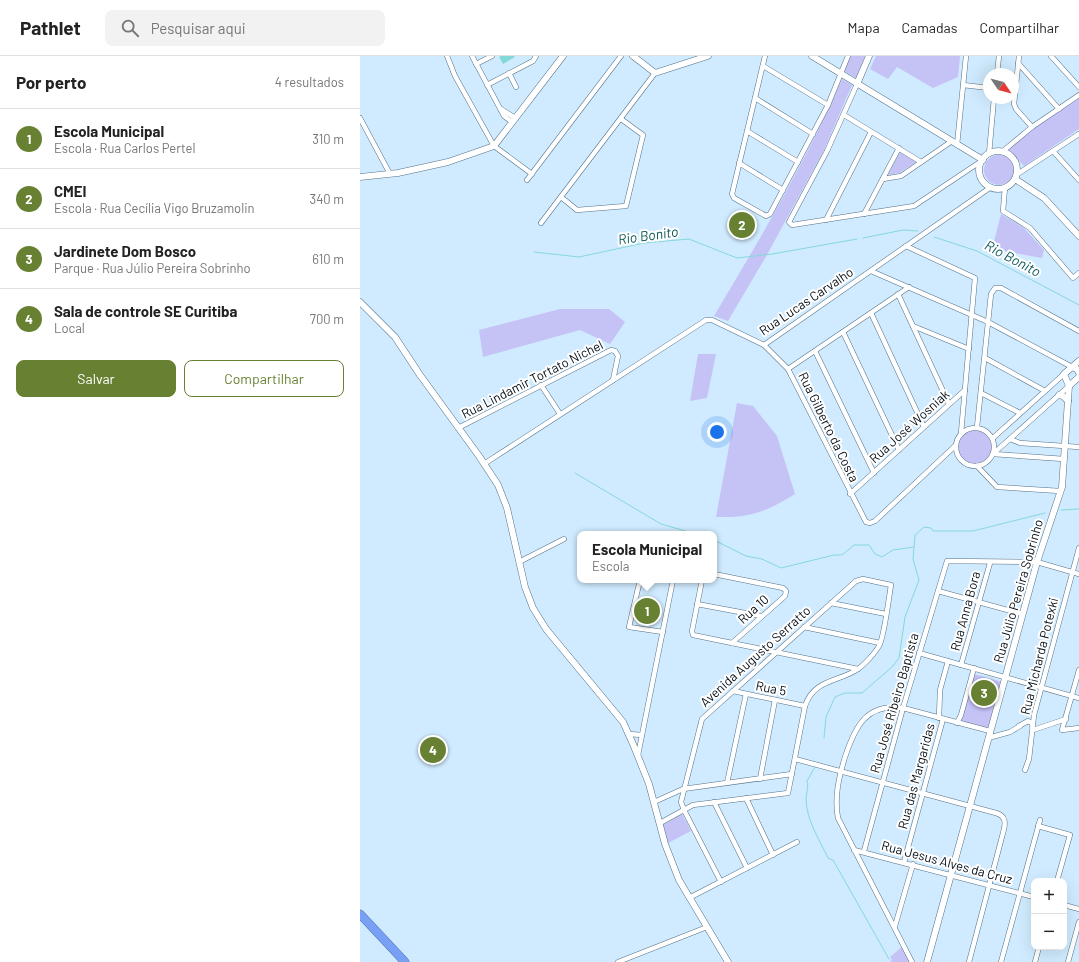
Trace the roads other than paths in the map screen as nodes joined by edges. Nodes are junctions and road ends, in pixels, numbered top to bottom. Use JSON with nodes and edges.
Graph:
{"nodes":[{"id":1,"x":447,"y":56,"type":"edge"},
{"id":2,"x":472,"y":56,"type":"edge"},
{"id":3,"x":492,"y":56,"type":"edge"},
{"id":4,"x":536,"y":56,"type":"edge"},
{"id":5,"x":563,"y":56,"type":"edge"},
{"id":6,"x":622,"y":56,"type":"edge"},
{"id":7,"x":633,"y":56,"type":"edge"},
{"id":8,"x":708,"y":56,"type":"edge"},
{"id":9,"x":765,"y":56,"type":"edge"},
{"id":10,"x":812,"y":56,"type":"edge"},
{"id":11,"x":848,"y":56,"type":"edge"},
{"id":12,"x":869,"y":56,"type":"edge"},
{"id":13,"x":966,"y":56,"type":"edge"},
{"id":14,"x":999,"y":56,"type":"edge"},
{"id":15,"x":1018,"y":56,"type":"edge"},
{"id":16,"x":1051,"y":56,"type":"edge"},
{"id":17,"x":1018,"y":63,"type":"junction"},
{"id":18,"x":476,"y":64,"type":"junction"},
{"id":19,"x":763,"y":66,"type":"junction"},
{"id":20,"x":998,"y":68,"type":"edge"},
{"id":21,"x":508,"y":73,"type":"junction"},
{"id":22,"x":655,"y":73,"type":"junction"},
{"id":23,"x":841,"y":74,"type":"junction"},
{"id":24,"x":487,"y":84,"type":"junction"},
{"id":25,"x":857,"y":84,"type":"junction"},
{"id":26,"x":963,"y":85,"type":"junction"},
{"id":27,"x":516,"y":87,"type":"dead end"},
{"id":28,"x":983,"y":87,"type":"edge"},
{"id":29,"x":1079,"y":87,"type":"edge"},
{"id":30,"x":1079,"y":95,"type":"edge"},
{"id":31,"x":755,"y":98,"type":"junction"},
{"id":32,"x":993,"y":104,"type":"edge"},
{"id":33,"x":828,"y":106,"type":"junction"},
{"id":34,"x":1059,"y":109,"type":"junction"},
{"id":35,"x":844,"y":115,"type":"junction"},
{"id":36,"x":360,"y":118,"type":"edge"},
{"id":37,"x":621,"y":119,"type":"junction"},
{"id":38,"x":514,"y":120,"type":"junction"},
{"id":39,"x":1032,"y":127,"type":"junction"},
{"id":40,"x":747,"y":131,"type":"junction"},
{"id":41,"x":871,"y":132,"type":"junction"},
{"id":42,"x":813,"y":134,"type":"junction"},
{"id":43,"x":1079,"y":134,"type":"edge"},
{"id":44,"x":955,"y":143,"type":"junction"},
{"id":45,"x":494,"y":146,"type":"junction"},
{"id":46,"x":899,"y":148,"type":"junction"},
{"id":47,"x":1053,"y":151,"type":"junction"},
{"id":48,"x":1002,"y":152,"type":"junction"},
{"id":49,"x":989,"y":154,"type":"junction"},
{"id":50,"x":983,"y":160,"type":"junction"},
{"id":51,"x":798,"y":162,"type":"junction"},
{"id":52,"x":921,"y":162,"type":"junction"},
{"id":53,"x":739,"y":163,"type":"junction"},
{"id":54,"x":390,"y":174,"type":"junction"},
{"id":55,"x":532,"y":174,"type":"junction"},
{"id":56,"x":360,"y":177,"type":"edge"},
{"id":57,"x":1016,"y":177,"type":"junction"},
{"id":58,"x":883,"y":179,"type":"junction"},
{"id":59,"x":527,"y":180,"type":"dead end"},
{"id":60,"x":1079,"y":180,"type":"edge"},
{"id":61,"x":991,"y":187,"type":"junction"},
{"id":62,"x":1005,"y":187,"type":"junction"},
{"id":63,"x":783,"y":190,"type":"junction"},
{"id":64,"x":561,"y":197,"type":"junction"},
{"id":65,"x":864,"y":214,"type":"junction"},
{"id":66,"x":826,"y":220,"type":"junction"},
{"id":67,"x":541,"y":223,"type":"dead end"},
{"id":68,"x":1079,"y":236,"type":"edge"},
{"id":69,"x":906,"y":246,"type":"junction"},
{"id":70,"x":872,"y":270,"type":"junction"},
{"id":71,"x":1079,"y":273,"type":"edge"},
{"id":72,"x":909,"y":287,"type":"junction"},
{"id":73,"x":898,"y":294,"type":"junction"},
{"id":74,"x":360,"y":302,"type":"edge"},
{"id":75,"x":871,"y":313,"type":"junction"},
{"id":76,"x":973,"y":314,"type":"junction"},
{"id":77,"x":988,"y":322,"type":"junction"},
{"id":78,"x":913,"y":326,"type":"junction"},
{"id":79,"x":1079,"y":331,"type":"edge"},
{"id":80,"x":843,"y":332,"type":"junction"},
{"id":81,"x":764,"y":346,"type":"junction"},
{"id":82,"x":969,"y":349,"type":"junction"},
{"id":83,"x":815,"y":351,"type":"junction"},
{"id":84,"x":985,"y":358,"type":"junction"},
{"id":85,"x":1079,"y":361,"type":"edge"},
{"id":86,"x":1072,"y":367,"type":"junction"},
{"id":87,"x":788,"y":369,"type":"junction"},
{"id":88,"x":1079,"y":373,"type":"edge"},
{"id":89,"x":1064,"y":374,"type":"junction"},
{"id":90,"x":1079,"y":377,"type":"edge"},
{"id":91,"x":613,"y":380,"type":"junction"},
{"id":92,"x":541,"y":386,"type":"junction"},
{"id":93,"x":1069,"y":386,"type":"junction"},
{"id":94,"x":965,"y":390,"type":"junction"},
{"id":95,"x":1045,"y":391,"type":"junction"},
{"id":96,"x":981,"y":393,"type":"junction"},
{"id":97,"x":1059,"y":395,"type":"junction"},
{"id":98,"x":1068,"y":401,"type":"junction"},
{"id":99,"x":949,"y":404,"type":"junction"},
{"id":100,"x":560,"y":414,"type":"junction"},
{"id":101,"x":1020,"y":414,"type":"junction"},
{"id":102,"x":924,"y":427,"type":"junction"},
{"id":103,"x":977,"y":427,"type":"junction"},
{"id":104,"x":458,"y":428,"type":"junction"},
{"id":105,"x":961,"y":433,"type":"junction"},
{"id":106,"x":993,"y":438,"type":"junction"},
{"id":107,"x":1010,"y":439,"type":"junction"},
{"id":108,"x":955,"y":446,"type":"junction"},
{"id":109,"x":1065,"y":446,"type":"junction"},
{"id":110,"x":1079,"y":447,"type":"edge"},
{"id":111,"x":899,"y":450,"type":"junction"},
{"id":112,"x":993,"y":454,"type":"junction"},
{"id":113,"x":1064,"y":459,"type":"junction"},
{"id":114,"x":484,"y":464,"type":"junction"},
{"id":115,"x":977,"y":466,"type":"junction"},
{"id":116,"x":874,"y":473,"type":"junction"},
{"id":117,"x":1060,"y":491,"type":"junction"},
{"id":118,"x":850,"y":494,"type":"junction"},
{"id":119,"x":564,"y":539,"type":"dead end"},
{"id":120,"x":1079,"y":548,"type":"edge"},
{"id":121,"x":519,"y":562,"type":"junction"},
{"id":122,"x":990,"y":562,"type":"junction"},
{"id":123,"x":1037,"y":562,"type":"junction"},
{"id":124,"x":1073,"y":572,"type":"junction"},
{"id":125,"x":1079,"y":574,"type":"edge"},
{"id":126,"x":717,"y":575,"type":"edge"},
{"id":127,"x":639,"y":583,"type":"edge"},
{"id":128,"x":672,"y":583,"type":"edge"},
{"id":129,"x":701,"y":583,"type":"edge"},
{"id":130,"x":938,"y":591,"type":"junction"},
{"id":131,"x":831,"y":602,"type":"junction"},
{"id":132,"x":979,"y":602,"type":"junction"},
{"id":133,"x":697,"y":604,"type":"junction"},
{"id":134,"x":886,"y":614,"type":"junction"},
{"id":135,"x":1022,"y":614,"type":"junction"},
{"id":136,"x":762,"y":616,"type":"junction"},
{"id":137,"x":804,"y":627,"type":"junction"},
{"id":138,"x":663,"y":632,"type":"junction"},
{"id":139,"x":732,"y":643,"type":"junction"},
{"id":140,"x":880,"y":643,"type":"junction"},
{"id":141,"x":777,"y":652,"type":"junction"},
{"id":142,"x":919,"y":652,"type":"junction"},
{"id":143,"x":948,"y":661,"type":"junction"},
{"id":144,"x":961,"y":665,"type":"junction"},
{"id":145,"x":974,"y":668,"type":"junction"},
{"id":146,"x":858,"y":669,"type":"junction"},
{"id":147,"x":1079,"y":670,"type":"edge"},
{"id":148,"x":1005,"y":677,"type":"junction"},
{"id":149,"x":1042,"y":687,"type":"junction"},
{"id":150,"x":733,"y":691,"type":"junction"},
{"id":151,"x":746,"y":694,"type":"junction"},
{"id":152,"x":1072,"y":696,"type":"junction"},
{"id":153,"x":1079,"y":698,"type":"edge"},
{"id":154,"x":775,"y":700,"type":"junction"},
{"id":155,"x":805,"y":706,"type":"junction"},
{"id":156,"x":903,"y":708,"type":"junction"},
{"id":157,"x":1034,"y":715,"type":"junction"},
{"id":158,"x":941,"y":719,"type":"junction"},
{"id":159,"x":1066,"y":719,"type":"junction"},
{"id":160,"x":957,"y":723,"type":"junction"},
{"id":161,"x":1019,"y":726,"type":"junction"},
{"id":162,"x":1079,"y":728,"type":"edge"},
{"id":163,"x":1033,"y":730,"type":"junction"},
{"id":164,"x":629,"y":734,"type":"junction"},
{"id":165,"x":642,"y":734,"type":"junction"},
{"id":166,"x":989,"y":734,"type":"junction"},
{"id":167,"x":638,"y":755,"type":"junction"},
{"id":168,"x":795,"y":759,"type":"junction"},
{"id":169,"x":1025,"y":770,"type":"dead end"},
{"id":170,"x":841,"y":771,"type":"junction"},
{"id":171,"x":792,"y":774,"type":"junction"},
{"id":172,"x":760,"y":778,"type":"junction"},
{"id":173,"x":883,"y":782,"type":"junction"},
{"id":174,"x":727,"y":783,"type":"junction"},
{"id":175,"x":683,"y":789,"type":"junction"},
{"id":176,"x":924,"y":793,"type":"junction"},
{"id":177,"x":746,"y":798,"type":"junction"},
{"id":178,"x":654,"y":802,"type":"junction"},
{"id":179,"x":714,"y":802,"type":"junction"},
{"id":180,"x":970,"y":806,"type":"junction"},
{"id":181,"x":684,"y":810,"type":"junction"},
{"id":182,"x":1040,"y":820,"type":"dead end"},
{"id":183,"x":660,"y":824,"type":"junction"},
{"id":184,"x":1038,"y":826,"type":"junction"},
{"id":185,"x":798,"y":842,"type":"dead end"},
{"id":186,"x":854,"y":850,"type":"junction"},
{"id":187,"x":864,"y":851,"type":"junction"},
{"id":188,"x":773,"y":855,"type":"junction"},
{"id":189,"x":904,"y":862,"type":"junction"},
{"id":190,"x":913,"y":864,"type":"junction"},
{"id":191,"x":747,"y":868,"type":"junction"},
{"id":192,"x":951,"y":875,"type":"junction"},
{"id":193,"x":1058,"y":878,"type":"edge"},
{"id":194,"x":720,"y":882,"type":"junction"},
{"id":195,"x":989,"y":885,"type":"junction"},
{"id":196,"x":1020,"y":893,"type":"junction"},
{"id":197,"x":1031,"y":896,"type":"edge"},
{"id":198,"x":689,"y":898,"type":"junction"},
{"id":199,"x":1067,"y":906,"type":"edge"},
{"id":200,"x":1079,"y":909,"type":"edge"},
{"id":201,"x":360,"y":914,"type":"edge"},
{"id":202,"x":360,"y":922,"type":"edge"},
{"id":203,"x":1079,"y":922,"type":"edge"},
{"id":204,"x":895,"y":926,"type":"junction"},
{"id":205,"x":707,"y":927,"type":"junction"},
{"id":206,"x":1074,"y":942,"type":"junction"},
{"id":207,"x":1079,"y":943,"type":"edge"},
{"id":208,"x":1038,"y":950,"type":"edge"},
{"id":209,"x":398,"y":962,"type":"edge"},
{"id":210,"x":406,"y":962,"type":"edge"},
{"id":211,"x":618,"y":962,"type":"edge"},
{"id":212,"x":728,"y":962,"type":"edge"},
{"id":213,"x":912,"y":962,"type":"edge"},
{"id":214,"x":927,"y":962,"type":"edge"},
{"id":215,"x":969,"y":962,"type":"edge"},
{"id":216,"x":1001,"y":962,"type":"edge"},
{"id":217,"x":1035,"y":962,"type":"edge"},
{"id":218,"x":1068,"y":962,"type":"edge"}],
"edges":[{"from":1,"to":45,"type":"street"},
{"from":2,"to":18,"type":"street"},
{"from":3,"to":18,"type":"street"},
{"from":4,"to":21,"type":"street"},
{"from":5,"to":38,"type":"main road"},
{"from":6,"to":55,"type":"street"},
{"from":7,"to":22,"type":"main road"},
{"from":8,"to":22,"type":"main road"},
{"from":9,"to":19,"type":"street"},
{"from":10,"to":23,"type":"main road"},
{"from":11,"to":23,"type":"street"},
{"from":12,"to":25,"type":"main road"},
{"from":13,"to":26,"type":"street"},
{"from":14,"to":20,"type":"street"},
{"from":15,"to":17,"type":"street"},
{"from":16,"to":29,"type":"street"},
{"from":17,"to":34,"type":"street"},
{"from":17,"to":39,"type":"street"},
{"from":18,"to":24,"type":"street"},
{"from":19,"to":31,"type":"street"},
{"from":19,"to":33,"type":"street"},
{"from":21,"to":24,"type":"street"},
{"from":21,"to":27,"type":"street"},
{"from":22,"to":37,"type":"street"},
{"from":23,"to":25,"type":"main road"},
{"from":23,"to":33,"type":"street"},
{"from":24,"to":38,"type":"street"},
{"from":25,"to":35,"type":"street"},
{"from":25,"to":44,"type":"main road"},
{"from":26,"to":28,"type":"street"},
{"from":26,"to":44,"type":"street"},
{"from":30,"to":34,"type":"street"},
{"from":31,"to":40,"type":"street"},
{"from":31,"to":42,"type":"street"},
{"from":32,"to":49,"type":"street"},
{"from":33,"to":42,"type":"street"},
{"from":34,"to":39,"type":"street"},
{"from":35,"to":41,"type":"street"},
{"from":35,"to":66,"type":"street"},
{"from":36,"to":54,"type":"street"},
{"from":37,"to":64,"type":"street"},
{"from":37,"to":64,"type":"street"},
{"from":38,"to":45,"type":"main road"},
{"from":39,"to":48,"type":"street"},
{"from":40,"to":51,"type":"street"},
{"from":40,"to":53,"type":"street"},
{"from":41,"to":46,"type":"street"},
{"from":41,"to":66,"type":"street"},
{"from":42,"to":51,"type":"street"},
{"from":43,"to":47,"type":"street"},
{"from":44,"to":50,"type":"main road"},
{"from":44,"to":52,"type":"street"},
{"from":45,"to":54,"type":"main road"},
{"from":45,"to":55,"type":"street"},
{"from":46,"to":52,"type":"street"},
{"from":46,"to":58,"type":"street"},
{"from":47,"to":57,"type":"street"},
{"from":47,"to":60,"type":"street"},
{"from":48,"to":49,"type":"main road"},
{"from":48,"to":57,"type":"main road"},
{"from":49,"to":50,"type":"main road"},
{"from":50,"to":61,"type":"main road"},
{"from":50,"to":65,"type":"street"},
{"from":51,"to":63,"type":"street"},
{"from":52,"to":58,"type":"street"},
{"from":53,"to":63,"type":"street"},
{"from":53,"to":63,"type":"street"},
{"from":54,"to":56,"type":"main road"},
{"from":55,"to":59,"type":"street"},
{"from":57,"to":62,"type":"main road"},
{"from":57,"to":68,"type":"main road"},
{"from":58,"to":65,"type":"street"},
{"from":61,"to":62,"type":"main road"},
{"from":61,"to":69,"type":"street","name":"Rua Lucas Carvalho"},
{"from":62,"to":71,"type":"street"},
{"from":64,"to":67,"type":"street"},
{"from":65,"to":66,"type":"street"},
{"from":69,"to":70,"type":"street","name":"Rua Lucas Carvalho"},
{"from":69,"to":76,"type":"street"},
{"from":70,"to":72,"type":"street"},
{"from":70,"to":81,"type":"street","name":"Rua Lucas Carvalho"},
{"from":72,"to":73,"type":"street"},
{"from":72,"to":76,"type":"street"},
{"from":73,"to":75,"type":"street"},
{"from":73,"to":78,"type":"street"},
{"from":74,"to":104,"type":"main road"},
{"from":75,"to":80,"type":"street"},
{"from":75,"to":102,"type":"street"},
{"from":76,"to":77,"type":"street"},
{"from":76,"to":82,"type":"street"},
{"from":77,"to":79,"type":"street"},
{"from":77,"to":84,"type":"street"},
{"from":77,"to":86,"type":"street"},
{"from":78,"to":82,"type":"street"},
{"from":78,"to":99,"type":"street"},
{"from":80,"to":83,"type":"street"},
{"from":80,"to":111,"type":"street"},
{"from":81,"to":87,"type":"street","name":"Rua Gilberto da Costa"},
{"from":81,"to":91,"type":"street","name":"Rua Lucas Carvalho"},
{"from":82,"to":94,"type":"street"},
{"from":83,"to":87,"type":"street"},
{"from":83,"to":116,"type":"street"},
{"from":84,"to":95,"type":"street"},
{"from":84,"to":96,"type":"street"},
{"from":85,"to":86,"type":"main road"},
{"from":86,"to":88,"type":"main road"},
{"from":86,"to":89,"type":"main road"},
{"from":87,"to":118,"type":"street","name":"Rua Gilberto da Costa"},
{"from":89,"to":93,"type":"main road"},
{"from":89,"to":95,"type":"street"},
{"from":90,"to":93,"type":"main road"},
{"from":91,"to":92,"type":"street","name":"Rua Lindamir Tortato Nichel"},
{"from":91,"to":100,"type":"street","name":"Rua Lucas Carvalho"},
{"from":92,"to":100,"type":"street"},
{"from":92,"to":104,"type":"street","name":"Rua Lindamir Tortato Nichel"},
{"from":93,"to":97,"type":"street"},
{"from":93,"to":98,"type":"main road","name":"Rua Júlio Pereira Sobrinho"},
{"from":94,"to":99,"type":"street","name":"Rua José Wosniak"},
{"from":94,"to":105,"type":"street"},
{"from":95,"to":101,"type":"street"},
{"from":96,"to":101,"type":"street"},
{"from":96,"to":103,"type":"street"},
{"from":97,"to":98,"type":"main road"},
{"from":97,"to":107,"type":"street"},
{"from":98,"to":109,"type":"main road","name":"Rua Júlio Pereira Sobrinho"},
{"from":99,"to":102,"type":"street","name":"Rua José Wosniak"},
{"from":100,"to":114,"type":"street","name":"Rua Lucas Carvalho"},
{"from":101,"to":106,"type":"street"},
{"from":102,"to":111,"type":"street","name":"Rua José Wosniak"},
{"from":103,"to":105,"type":"street"},
{"from":103,"to":106,"type":"street"},
{"from":104,"to":114,"type":"main road"},
{"from":105,"to":108,"type":"street"},
{"from":106,"to":112,"type":"street"},
{"from":107,"to":109,"type":"street"},
{"from":107,"to":112,"type":"street"},
{"from":108,"to":115,"type":"street"},
{"from":108,"to":118,"type":"street","name":"Rua Gilberto da Costa"},
{"from":109,"to":110,"type":"street"},
{"from":109,"to":113,"type":"main road","name":"Rua Júlio Pereira Sobrinho"},
{"from":111,"to":116,"type":"street","name":"Rua José Wosniak"},
{"from":112,"to":113,"type":"street"},
{"from":112,"to":115,"type":"street"},
{"from":113,"to":117,"type":"main road","name":"Rua Júlio Pereira Sobrinho"},
{"from":114,"to":121,"type":"main road"},
{"from":115,"to":117,"type":"street"},
{"from":116,"to":118,"type":"street","name":"Rua José Wosniak"},
{"from":117,"to":123,"type":"main road","name":"Rua Júlio Pereira Sobrinho"},
{"from":119,"to":121,"type":"street"},
{"from":120,"to":124,"type":"street","name":"Rua Micharda Potexki"},
{"from":121,"to":164,"type":"main road"},
{"from":122,"to":123,"type":"street"},
{"from":122,"to":130,"type":"street","name":"Rua José Ribeiro Baptista"},
{"from":122,"to":132,"type":"street","name":"Rua Anna Bora"},
{"from":123,"to":124,"type":"street"},
{"from":123,"to":135,"type":"main road","name":"Rua Júlio Pereira Sobrinho"},
{"from":124,"to":125,"type":"street"},
{"from":124,"to":149,"type":"street","name":"Rua Micharda Potexki"},
{"from":126,"to":136,"type":"street","name":"Rua 10"},
{"from":127,"to":138,"type":"street"},
{"from":128,"to":138,"type":"street"},
{"from":129,"to":133,"type":"street"},
{"from":130,"to":132,"type":"street"},
{"from":130,"to":142,"type":"street","name":"Rua José Ribeiro Baptista"},
{"from":131,"to":134,"type":"street"},
{"from":131,"to":134,"type":"street","name":"Avenida Augusto Serratto"},
{"from":131,"to":137,"type":"street","name":"Avenida Augusto Serratto"},
{"from":132,"to":135,"type":"street"},
{"from":132,"to":144,"type":"street","name":"Rua Anna Bora"},
{"from":133,"to":136,"type":"street"},
{"from":133,"to":139,"type":"street"},
{"from":134,"to":140,"type":"street"},
{"from":135,"to":148,"type":"main road","name":"Rua Júlio Pereira Sobrinho"},
{"from":136,"to":139,"type":"street","name":"Rua 10"},
{"from":137,"to":140,"type":"street"},
{"from":137,"to":141,"type":"street","name":"Avenida Augusto Serratto"},
{"from":138,"to":165,"type":"street"},
{"from":139,"to":141,"type":"street"},
{"from":140,"to":146,"type":"street"},
{"from":141,"to":146,"type":"street"},
{"from":141,"to":150,"type":"street","name":"Avenida Augusto Serratto"},
{"from":142,"to":143,"type":"street"},
{"from":142,"to":156,"type":"street","name":"Rua José Ribeiro Baptista"},
{"from":143,"to":144,"type":"street"},
{"from":143,"to":158,"type":"street","name":"Rua das Margaridas"},
{"from":144,"to":145,"type":"street"},
{"from":145,"to":148,"type":"street"},
{"from":145,"to":160,"type":"street"},
{"from":146,"to":155,"type":"street"},
{"from":147,"to":152,"type":"street"},
{"from":148,"to":149,"type":"street"},
{"from":148,"to":166,"type":"main road","name":"Rua Júlio Pereira Sobrinho"},
{"from":149,"to":152,"type":"street"},
{"from":149,"to":157,"type":"street","name":"Rua Micharda Potexki"},
{"from":150,"to":151,"type":"street","name":"Rua 5"},
{"from":150,"to":175,"type":"street","name":"Avenida Augusto Serratto"},
{"from":151,"to":154,"type":"street","name":"Rua 5"},
{"from":151,"to":174,"type":"street"},
{"from":152,"to":153,"type":"street"},
{"from":152,"to":159,"type":"street"},
{"from":154,"to":155,"type":"street","name":"Rua 5"},
{"from":154,"to":172,"type":"street"},
{"from":155,"to":168,"type":"street"},
{"from":156,"to":158,"type":"street"},
{"from":156,"to":170,"type":"street"},
{"from":156,"to":173,"type":"street","name":"Rua José Ribeiro Baptista"},
{"from":157,"to":161,"type":"street"},
{"from":157,"to":163,"type":"street","name":"Rua Micharda Potexki"},
{"from":158,"to":160,"type":"street"},
{"from":158,"to":176,"type":"street","name":"Rua das Margaridas"},
{"from":159,"to":162,"type":"street"},
{"from":159,"to":163,"type":"street"},
{"from":160,"to":166,"type":"street"},
{"from":161,"to":163,"type":"street"},
{"from":161,"to":166,"type":"street"},
{"from":163,"to":169,"type":"street","name":"Rua Micharda Potexki"},
{"from":164,"to":165,"type":"street"},
{"from":164,"to":167,"type":"main road"},
{"from":165,"to":167,"type":"street"},
{"from":166,"to":180,"type":"main road","name":"Rua Júlio Pereira Sobrinho"},
{"from":167,"to":178,"type":"main road"},
{"from":168,"to":170,"type":"street"},
{"from":168,"to":171,"type":"street"},
{"from":170,"to":173,"type":"street"},
{"from":170,"to":186,"type":"street"},
{"from":171,"to":172,"type":"street"},
{"from":171,"to":177,"type":"street"},
{"from":172,"to":174,"type":"street"},
{"from":173,"to":176,"type":"street"},
{"from":173,"to":187,"type":"street","name":"Rua José Ribeiro Baptista"},
{"from":174,"to":175,"type":"street"},
{"from":175,"to":178,"type":"street"},
{"from":175,"to":181,"type":"street","name":"Avenida Augusto Serratto"},
{"from":176,"to":180,"type":"street"},
{"from":176,"to":189,"type":"street","name":"Rua das Margaridas"},
{"from":177,"to":179,"type":"street"},
{"from":177,"to":188,"type":"street"},
{"from":178,"to":183,"type":"main road"},
{"from":179,"to":181,"type":"street"},
{"from":179,"to":191,"type":"street"},
{"from":180,"to":192,"type":"main road","name":"Rua Júlio Pereira Sobrinho"},
{"from":180,"to":195,"type":"street"},
{"from":181,"to":183,"type":"street"},
{"from":181,"to":194,"type":"street"},
{"from":182,"to":184,"type":"street"},
{"from":183,"to":198,"type":"main road"},
{"from":184,"to":193,"type":"street"},
{"from":184,"to":196,"type":"street"},
{"from":185,"to":188,"type":"street"},
{"from":186,"to":187,"type":"street","name":"Rua Jesus Alves da Cruz"},
{"from":186,"to":204,"type":"street"},
{"from":187,"to":189,"type":"street","name":"Rua Jesus Alves da Cruz"},
{"from":188,"to":191,"type":"street"},
{"from":189,"to":190,"type":"street","name":"Rua Jesus Alves da Cruz"},
{"from":190,"to":192,"type":"street","name":"Rua Jesus Alves da Cruz"},
{"from":190,"to":204,"type":"street"},
{"from":191,"to":194,"type":"street"},
{"from":192,"to":195,"type":"street","name":"Rua Jesus Alves da Cruz"},
{"from":192,"to":214,"type":"main road","name":"Rua Júlio Pereira Sobrinho"},
{"from":194,"to":198,"type":"street"},
{"from":195,"to":196,"type":"street","name":"Rua Jesus Alves da Cruz"},
{"from":195,"to":215,"type":"street"},
{"from":196,"to":197,"type":"street","name":"Rua Jesus Alves da Cruz"},
{"from":196,"to":216,"type":"street"},
{"from":198,"to":205,"type":"main road"},
{"from":199,"to":200,"type":"street"},
{"from":201,"to":210,"type":"highway"},
{"from":202,"to":209,"type":"highway"},
{"from":203,"to":206,"type":"street"},
{"from":204,"to":213,"type":"street"},
{"from":205,"to":211,"type":"street"},
{"from":205,"to":212,"type":"main road"},
{"from":206,"to":207,"type":"street"},
{"from":206,"to":218,"type":"street"},
{"from":208,"to":217,"type":"street"}]}
